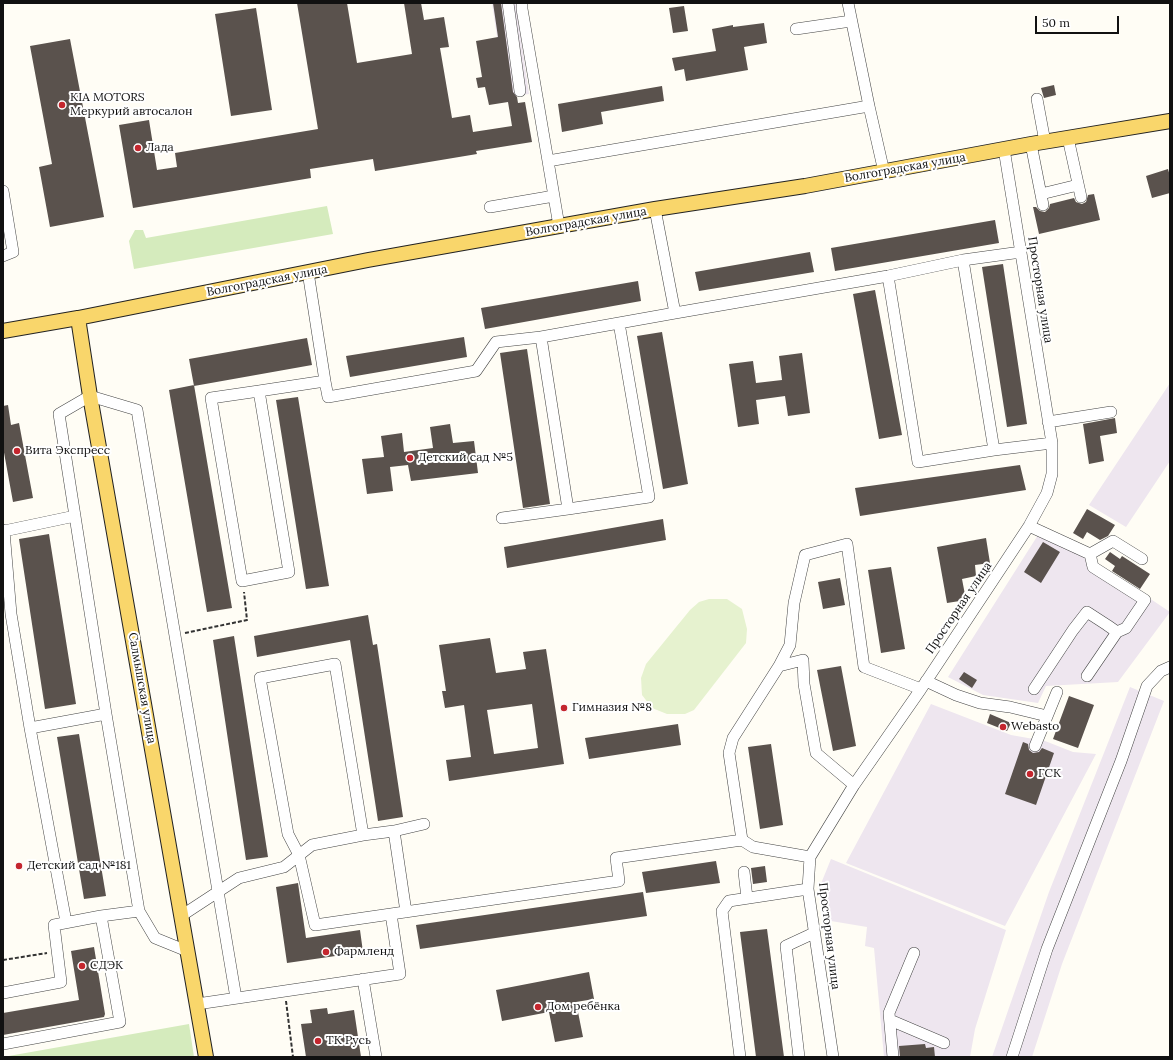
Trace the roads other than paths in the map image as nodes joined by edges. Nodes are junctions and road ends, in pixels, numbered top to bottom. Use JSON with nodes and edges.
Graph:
{"nodes":[{"id":1,"x":508,"y":3,"type":"edge"},
{"id":2,"x":522,"y":3,"type":"edge"},
{"id":3,"x":848,"y":3,"type":"edge"},
{"id":4,"x":851,"y":21,"type":"junction"},
{"id":5,"x":796,"y":29,"type":"dead end"},
{"id":6,"x":520,"y":91,"type":"dead end"},
{"id":7,"x":1037,"y":99,"type":"dead end"},
{"id":8,"x":869,"y":106,"type":"junction"},
{"id":9,"x":1170,"y":121,"type":"edge"},
{"id":10,"x":1068,"y":138,"type":"junction"},
{"id":11,"x":1045,"y":142,"type":"junction"},
{"id":12,"x":1031,"y":144,"type":"junction"},
{"id":13,"x":1004,"y":149,"type":"junction"},
{"id":14,"x":548,"y":161,"type":"junction"},
{"id":15,"x":884,"y":172,"type":"junction"},
{"id":16,"x":1078,"y":185,"type":"junction"},
{"id":17,"x":3,"y":191,"type":"edge"},
{"id":18,"x":554,"y":196,"type":"junction"},
{"id":19,"x":1081,"y":197,"type":"dead end"},
{"id":20,"x":490,"y":207,"type":"dead end"},
{"id":21,"x":655,"y":209,"type":"junction"},
{"id":22,"x":559,"y":226,"type":"junction"},
{"id":23,"x":1021,"y":252,"type":"junction"},
{"id":24,"x":3,"y":256,"type":"edge"},
{"id":25,"x":963,"y":260,"type":"junction"},
{"id":26,"x":308,"y":272,"type":"junction"},
{"id":27,"x":888,"y":276,"type":"junction"},
{"id":28,"x":675,"y":313,"type":"junction"},
{"id":29,"x":78,"y":318,"type":"junction"},
{"id":30,"x":619,"y":323,"type":"junction"},
{"id":31,"x":3,"y":331,"type":"edge"},
{"id":32,"x":541,"y":337,"type":"junction"},
{"id":33,"x":325,"y":381,"type":"junction"},
{"id":34,"x":259,"y":391,"type":"junction"},
{"id":35,"x":90,"y":396,"type":"junction"},
{"id":36,"x":1111,"y":412,"type":"dead end"},
{"id":37,"x":1048,"y":422,"type":"junction"},
{"id":38,"x":1052,"y":443,"type":"junction"},
{"id":39,"x":994,"y":450,"type":"junction"},
{"id":40,"x":568,"y":509,"type":"junction"},
{"id":41,"x":75,"y":516,"type":"junction"},
{"id":42,"x":502,"y":518,"type":"dead end"},
{"id":43,"x":1029,"y":526,"type":"junction"},
{"id":44,"x":3,"y":531,"type":"edge"},
{"id":45,"x":1090,"y":554,"type":"junction"},
{"id":46,"x":1142,"y":559,"type":"dead end"},
{"id":47,"x":7,"y":614,"type":"edge"},
{"id":48,"x":1117,"y":632,"type":"junction"},
{"id":49,"x":779,"y":666,"type":"junction"},
{"id":50,"x":1170,"y":667,"type":"edge"},
{"id":51,"x":1087,"y":676,"type":"dead end"},
{"id":52,"x":923,"y":685,"type":"junction"},
{"id":53,"x":1034,"y":689,"type":"dead end"},
{"id":54,"x":1057,"y":692,"type":"dead end"},
{"id":55,"x":106,"y":714,"type":"junction"},
{"id":56,"x":1047,"y":716,"type":"junction"},
{"id":57,"x":30,"y":728,"type":"junction"},
{"id":58,"x":1035,"y":746,"type":"dead end"},
{"id":59,"x":854,"y":785,"type":"junction"},
{"id":60,"x":424,"y":824,"type":"dead end"},
{"id":61,"x":394,"y":830,"type":"junction"},
{"id":62,"x":363,"y":835,"type":"junction"},
{"id":63,"x":742,"y":840,"type":"junction"},
{"id":64,"x":299,"y":855,"type":"junction"},
{"id":65,"x":810,"y":857,"type":"junction"},
{"id":66,"x":744,"y":872,"type":"dead end"},
{"id":67,"x":808,"y":890,"type":"junction"},
{"id":68,"x":218,"y":892,"type":"junction"},
{"id":69,"x":747,"y":898,"type":"junction"},
{"id":70,"x":139,"y":911,"type":"junction"},
{"id":71,"x":406,"y":912,"type":"junction"},
{"id":72,"x":391,"y":914,"type":"junction"},
{"id":73,"x":101,"y":916,"type":"junction"},
{"id":74,"x":182,"y":916,"type":"junction"},
{"id":75,"x":66,"y":922,"type":"junction"},
{"id":76,"x":814,"y":933,"type":"junction"},
{"id":77,"x":187,"y":950,"type":"junction"},
{"id":78,"x":914,"y":953,"type":"dead end"},
{"id":79,"x":363,"y":979,"type":"junction"},
{"id":80,"x":3,"y":993,"type":"edge"},
{"id":81,"x":236,"y":998,"type":"junction"},
{"id":82,"x":197,"y":1004,"type":"junction"},
{"id":83,"x":890,"y":1020,"type":"junction"},
{"id":84,"x":944,"y":1043,"type":"dead end"},
{"id":85,"x":3,"y":1044,"type":"edge"},
{"id":86,"x":206,"y":1057,"type":"edge"},
{"id":87,"x":376,"y":1057,"type":"edge"},
{"id":88,"x":740,"y":1057,"type":"edge"},
{"id":89,"x":799,"y":1057,"type":"edge"},
{"id":90,"x":833,"y":1057,"type":"edge"},
{"id":91,"x":893,"y":1057,"type":"edge"},
{"id":92,"x":1012,"y":1057,"type":"edge"}],
"edges":[{"from":1,"to":6,"type":"street"},
{"from":2,"to":14,"type":"street"},
{"from":3,"to":4,"type":"street"},
{"from":4,"to":5,"type":"street"},
{"from":4,"to":8,"type":"street"},
{"from":7,"to":11,"type":"street"},
{"from":8,"to":14,"type":"street"},
{"from":8,"to":15,"type":"street"},
{"from":9,"to":10,"type":"main road","name":"Волгоградская улица"},
{"from":10,"to":11,"type":"main road","name":"Волгоградская улица"},
{"from":10,"to":16,"type":"street"},
{"from":11,"to":12,"type":"main road","name":"Волгоградская улица"},
{"from":12,"to":13,"type":"main road","name":"Волгоградская улица"},
{"from":12,"to":16,"type":"street"},
{"from":13,"to":15,"type":"main road","name":"Волгоградская улица"},
{"from":13,"to":23,"type":"street","name":"Просторная улица"},
{"from":14,"to":18,"type":"street"},
{"from":15,"to":21,"type":"main road","name":"Волгоградская улица"},
{"from":16,"to":19,"type":"street"},
{"from":17,"to":24,"type":"street"},
{"from":18,"to":20,"type":"street"},
{"from":18,"to":22,"type":"street"},
{"from":21,"to":22,"type":"main road","name":"Волгоградская улица"},
{"from":21,"to":28,"type":"street"},
{"from":22,"to":26,"type":"main road","name":"Волгоградская улица"},
{"from":23,"to":25,"type":"street"},
{"from":23,"to":37,"type":"street","name":"Просторная улица"},
{"from":25,"to":27,"type":"street"},
{"from":25,"to":39,"type":"street"},
{"from":26,"to":29,"type":"main road","name":"Волгоградская улица"},
{"from":26,"to":33,"type":"street"},
{"from":27,"to":28,"type":"street"},
{"from":27,"to":39,"type":"street"},
{"from":28,"to":30,"type":"street"},
{"from":29,"to":31,"type":"main road","name":"Волгоградская улица"},
{"from":29,"to":35,"type":"main road","name":"Салмышская улица"},
{"from":30,"to":32,"type":"street"},
{"from":30,"to":40,"type":"street"},
{"from":32,"to":33,"type":"street"},
{"from":32,"to":40,"type":"street"},
{"from":33,"to":34,"type":"street"},
{"from":34,"to":34,"type":"street"},
{"from":35,"to":41,"type":"street"},
{"from":35,"to":68,"type":"street"},
{"from":35,"to":74,"type":"main road","name":"Салмышская улица"},
{"from":36,"to":37,"type":"street"},
{"from":37,"to":38,"type":"street","name":"Просторная улица"},
{"from":38,"to":39,"type":"street"},
{"from":38,"to":43,"type":"street","name":"Просторная улица"},
{"from":40,"to":42,"type":"street"},
{"from":41,"to":44,"type":"street"},
{"from":41,"to":55,"type":"street"},
{"from":43,"to":45,"type":"street"},
{"from":43,"to":52,"type":"street","name":"Просторная улица"},
{"from":44,"to":47,"type":"street"},
{"from":45,"to":46,"type":"street"},
{"from":45,"to":48,"type":"street"},
{"from":47,"to":57,"type":"street"},
{"from":48,"to":51,"type":"street"},
{"from":48,"to":53,"type":"street"},
{"from":49,"to":52,"type":"street"},
{"from":49,"to":59,"type":"street"},
{"from":49,"to":63,"type":"street"},
{"from":50,"to":92,"type":"street"},
{"from":52,"to":56,"type":"street"},
{"from":52,"to":59,"type":"street","name":"Просторная улица"},
{"from":54,"to":56,"type":"street"},
{"from":55,"to":57,"type":"street"},
{"from":55,"to":70,"type":"street"},
{"from":56,"to":58,"type":"street"},
{"from":57,"to":75,"type":"street"},
{"from":59,"to":65,"type":"street","name":"Просторная улица"},
{"from":60,"to":61,"type":"street"},
{"from":61,"to":62,"type":"street"},
{"from":61,"to":71,"type":"street"},
{"from":62,"to":64,"type":"street"},
{"from":62,"to":64,"type":"street"},
{"from":63,"to":65,"type":"street"},
{"from":63,"to":71,"type":"street"},
{"from":64,"to":68,"type":"street"},
{"from":64,"to":72,"type":"street"},
{"from":65,"to":67,"type":"street","name":"Просторная улица"},
{"from":66,"to":69,"type":"street"},
{"from":67,"to":69,"type":"street"},
{"from":67,"to":76,"type":"street","name":"Просторная улица"},
{"from":68,"to":74,"type":"street"},
{"from":68,"to":81,"type":"street"},
{"from":69,"to":88,"type":"street"},
{"from":70,"to":73,"type":"street"},
{"from":70,"to":77,"type":"street"},
{"from":71,"to":72,"type":"street"},
{"from":72,"to":79,"type":"street"},
{"from":73,"to":75,"type":"street"},
{"from":73,"to":85,"type":"street"},
{"from":74,"to":77,"type":"main road","name":"Салмышская улица"},
{"from":75,"to":80,"type":"street"},
{"from":76,"to":89,"type":"street"},
{"from":76,"to":90,"type":"street","name":"Просторная улица"},
{"from":77,"to":82,"type":"main road","name":"Салмышская улица"},
{"from":78,"to":83,"type":"street"},
{"from":79,"to":81,"type":"street"},
{"from":79,"to":87,"type":"street"},
{"from":81,"to":82,"type":"street"},
{"from":82,"to":86,"type":"main road","name":"Салмышская улица"},
{"from":83,"to":84,"type":"street"},
{"from":83,"to":91,"type":"street"}]}
